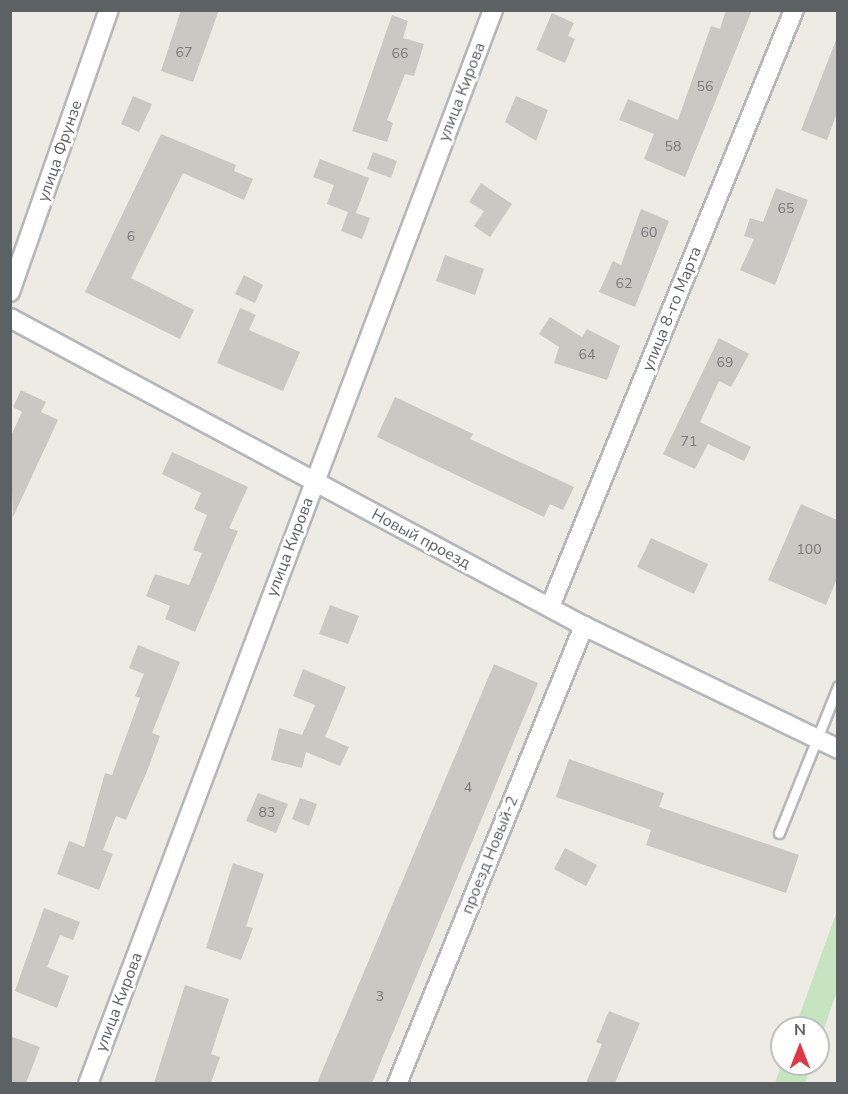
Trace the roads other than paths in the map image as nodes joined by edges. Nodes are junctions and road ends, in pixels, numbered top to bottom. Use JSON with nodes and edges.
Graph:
{"nodes":[{"id":1,"x":109,"y":10,"type":"edge"},
{"id":2,"x":494,"y":10,"type":"edge"},
{"id":3,"x":794,"y":10,"type":"edge"},
{"id":4,"x":10,"y":292,"type":"edge"},
{"id":5,"x":10,"y":318,"type":"edge"},
{"id":6,"x":314,"y":482,"type":"junction"},
{"id":7,"x":550,"y":607,"type":"junction"},
{"id":8,"x":584,"y":626,"type":"junction"},
{"id":9,"x":837,"y":686,"type":"edge"},
{"id":10,"x":819,"y":740,"type":"junction"},
{"id":11,"x":837,"y":749,"type":"edge"},
{"id":12,"x":779,"y":833,"type":"dead end"},
{"id":13,"x":88,"y":1083,"type":"edge"},
{"id":14,"x":397,"y":1083,"type":"edge"}],
"edges":[{"from":1,"to":4,"type":"street","name":"улица Фрунзе"},
{"from":2,"to":6,"type":"street","name":"улица Кирова"},
{"from":3,"to":7,"type":"street","name":"улица 8-го Марта"},
{"from":5,"to":6,"type":"street","name":"Новый проезд"},
{"from":6,"to":7,"type":"street","name":"Новый проезд"},
{"from":6,"to":13,"type":"street","name":"улица Кирова"},
{"from":7,"to":8,"type":"street","name":"Новый проезд"},
{"from":8,"to":10,"type":"street","name":"Новый проезд"},
{"from":8,"to":14,"type":"street","name":"проезд Новый-2"},
{"from":9,"to":10,"type":"lane"},
{"from":10,"to":11,"type":"street","name":"Новый проезд"},
{"from":10,"to":12,"type":"lane"}]}
